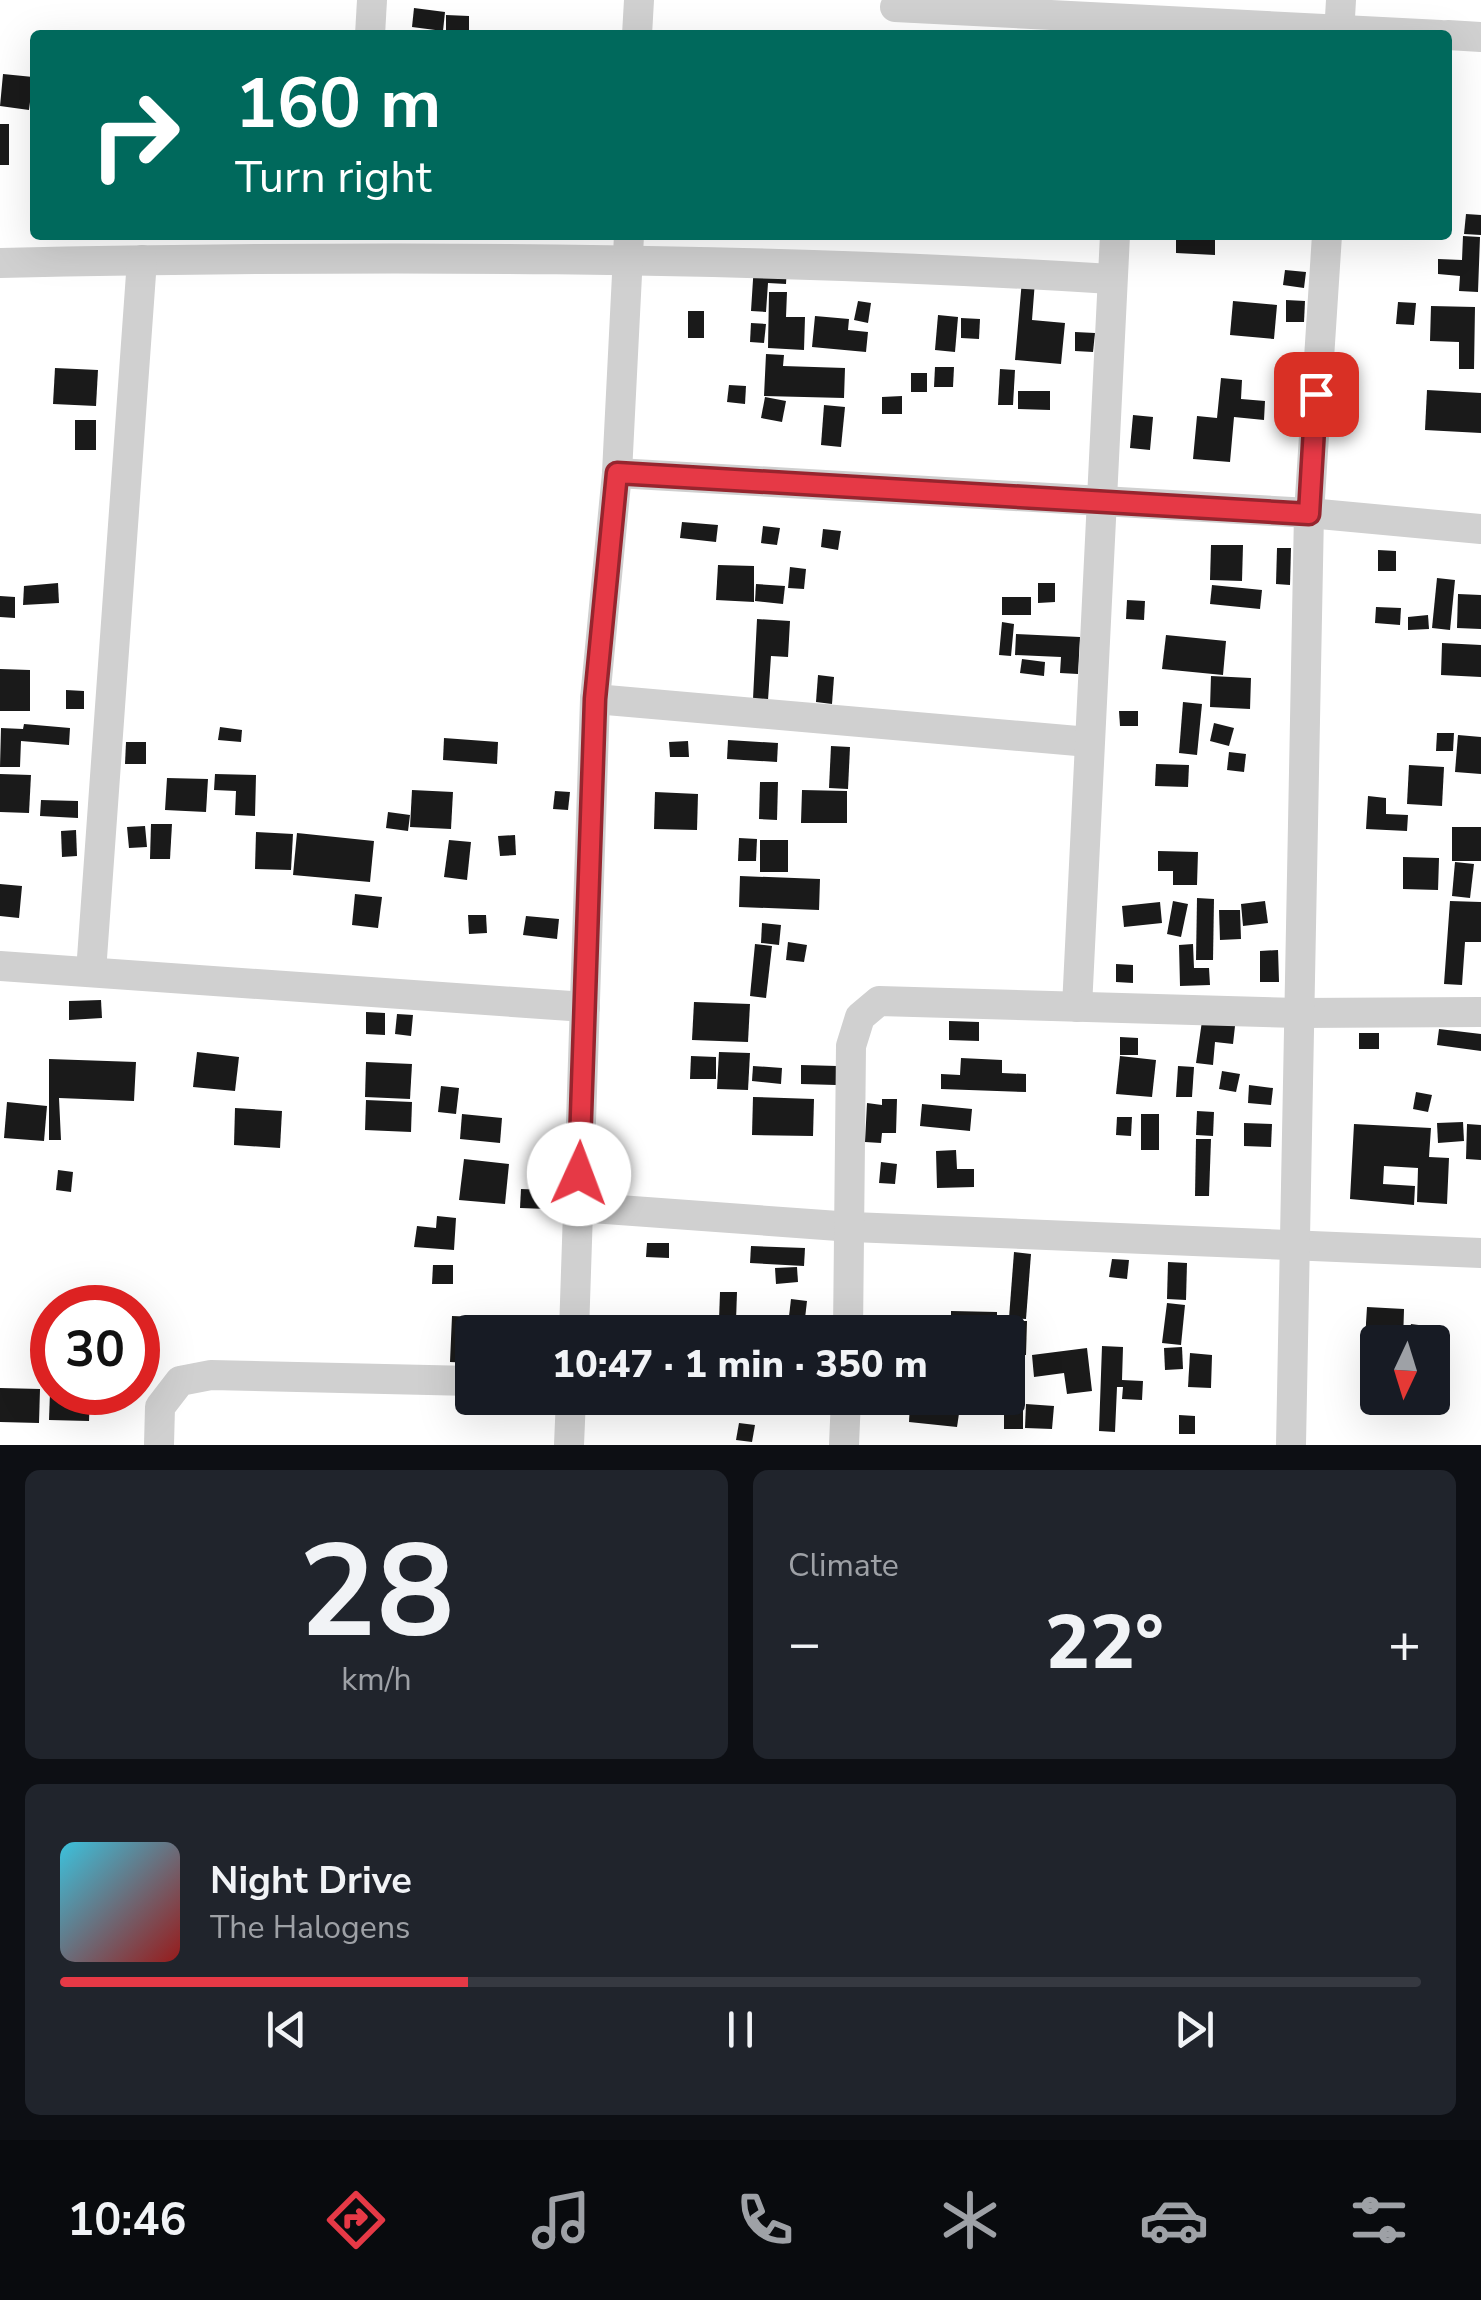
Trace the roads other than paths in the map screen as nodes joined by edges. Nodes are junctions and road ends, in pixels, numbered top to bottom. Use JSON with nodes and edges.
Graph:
{"nodes":[{"id":1,"x":372,"y":0,"type":"edge"},
{"id":2,"x":638,"y":0,"type":"edge"},
{"id":3,"x":1342,"y":0,"type":"edge"},
{"id":4,"x":894,"y":14,"type":"edge"},
{"id":5,"x":1132,"y":27,"type":"edge"},
{"id":6,"x":370,"y":30,"type":"edge"},
{"id":7,"x":637,"y":30,"type":"edge"},
{"id":8,"x":1236,"y":30,"type":"edge"},
{"id":9,"x":1339,"y":30,"type":"edge"},
{"id":10,"x":1452,"y":35,"type":"edge"},
{"id":11,"x":1481,"y":37,"type":"edge"},
{"id":12,"x":1114,"y":240,"type":"edge"},
{"id":13,"x":1326,"y":240,"type":"edge"},
{"id":14,"x":359,"y":246,"type":"edge"},
{"id":15,"x":629,"y":247,"type":"edge"},
{"id":16,"x":882,"y":250,"type":"edge"},
{"id":17,"x":142,"y":260,"type":"junction"},
{"id":18,"x":0,"y":263,"type":"edge"},
{"id":19,"x":1111,"y":279,"type":"junction"},
{"id":20,"x":617,"y":473,"type":"junction"},
{"id":21,"x":1100,"y":501,"type":"junction"},
{"id":22,"x":1309,"y":514,"type":"junction"},
{"id":23,"x":1481,"y":530,"type":"edge"},
{"id":24,"x":595,"y":699,"type":"junction"},
{"id":25,"x":1089,"y":742,"type":"junction"},
{"id":26,"x":0,"y":966,"type":"edge"},
{"id":27,"x":91,"y":972,"type":"junction"},
{"id":28,"x":585,"y":1007,"type":"junction"},
{"id":29,"x":1077,"y":1007,"type":"junction"},
{"id":30,"x":1481,"y":1012,"type":"edge"},
{"id":31,"x":1298,"y":1013,"type":"junction"},
{"id":32,"x":578,"y":1208,"type":"junction"},
{"id":33,"x":852,"y":1227,"type":"junction"},
{"id":34,"x":1293,"y":1244,"type":"junction"},
{"id":35,"x":1481,"y":1253,"type":"edge"},
{"id":36,"x":575,"y":1315,"type":"edge"},
{"id":37,"x":849,"y":1315,"type":"edge"},
{"id":38,"x":455,"y":1380,"type":"edge"},
{"id":39,"x":570,"y":1415,"type":"edge"},
{"id":40,"x":845,"y":1415,"type":"edge"},
{"id":41,"x":159,"y":1445,"type":"edge"},
{"id":42,"x":569,"y":1445,"type":"edge"},
{"id":43,"x":844,"y":1445,"type":"edge"},
{"id":44,"x":1290,"y":1445,"type":"edge"}],
"edges":[{"from":1,"to":6,"type":"street"},
{"from":2,"to":7,"type":"street"},
{"from":3,"to":9,"type":"street"},
{"from":4,"to":5,"type":"street"},
{"from":5,"to":8,"type":"street"},
{"from":10,"to":11,"type":"street"},
{"from":12,"to":19,"type":"street"},
{"from":13,"to":22,"type":"street"},
{"from":14,"to":15,"type":"street"},
{"from":14,"to":17,"type":"street"},
{"from":15,"to":16,"type":"street"},
{"from":15,"to":20,"type":"street"},
{"from":16,"to":19,"type":"street"},
{"from":17,"to":18,"type":"street"},
{"from":17,"to":27,"type":"street"},
{"from":19,"to":21,"type":"street"},
{"from":20,"to":21,"type":"street"},
{"from":20,"to":24,"type":"street"},
{"from":21,"to":22,"type":"street"},
{"from":21,"to":25,"type":"street"},
{"from":22,"to":23,"type":"street"},
{"from":22,"to":31,"type":"street"},
{"from":24,"to":25,"type":"street"},
{"from":24,"to":28,"type":"street"},
{"from":25,"to":29,"type":"street"},
{"from":26,"to":27,"type":"street"},
{"from":27,"to":28,"type":"street"},
{"from":28,"to":32,"type":"street"},
{"from":29,"to":31,"type":"street"},
{"from":29,"to":33,"type":"street"},
{"from":30,"to":31,"type":"street"},
{"from":31,"to":34,"type":"street"},
{"from":32,"to":33,"type":"street"},
{"from":32,"to":36,"type":"street"},
{"from":33,"to":34,"type":"street"},
{"from":33,"to":37,"type":"street"},
{"from":34,"to":35,"type":"street"},
{"from":34,"to":44,"type":"street"},
{"from":38,"to":41,"type":"street"},
{"from":39,"to":42,"type":"street"},
{"from":40,"to":43,"type":"street"}]}
